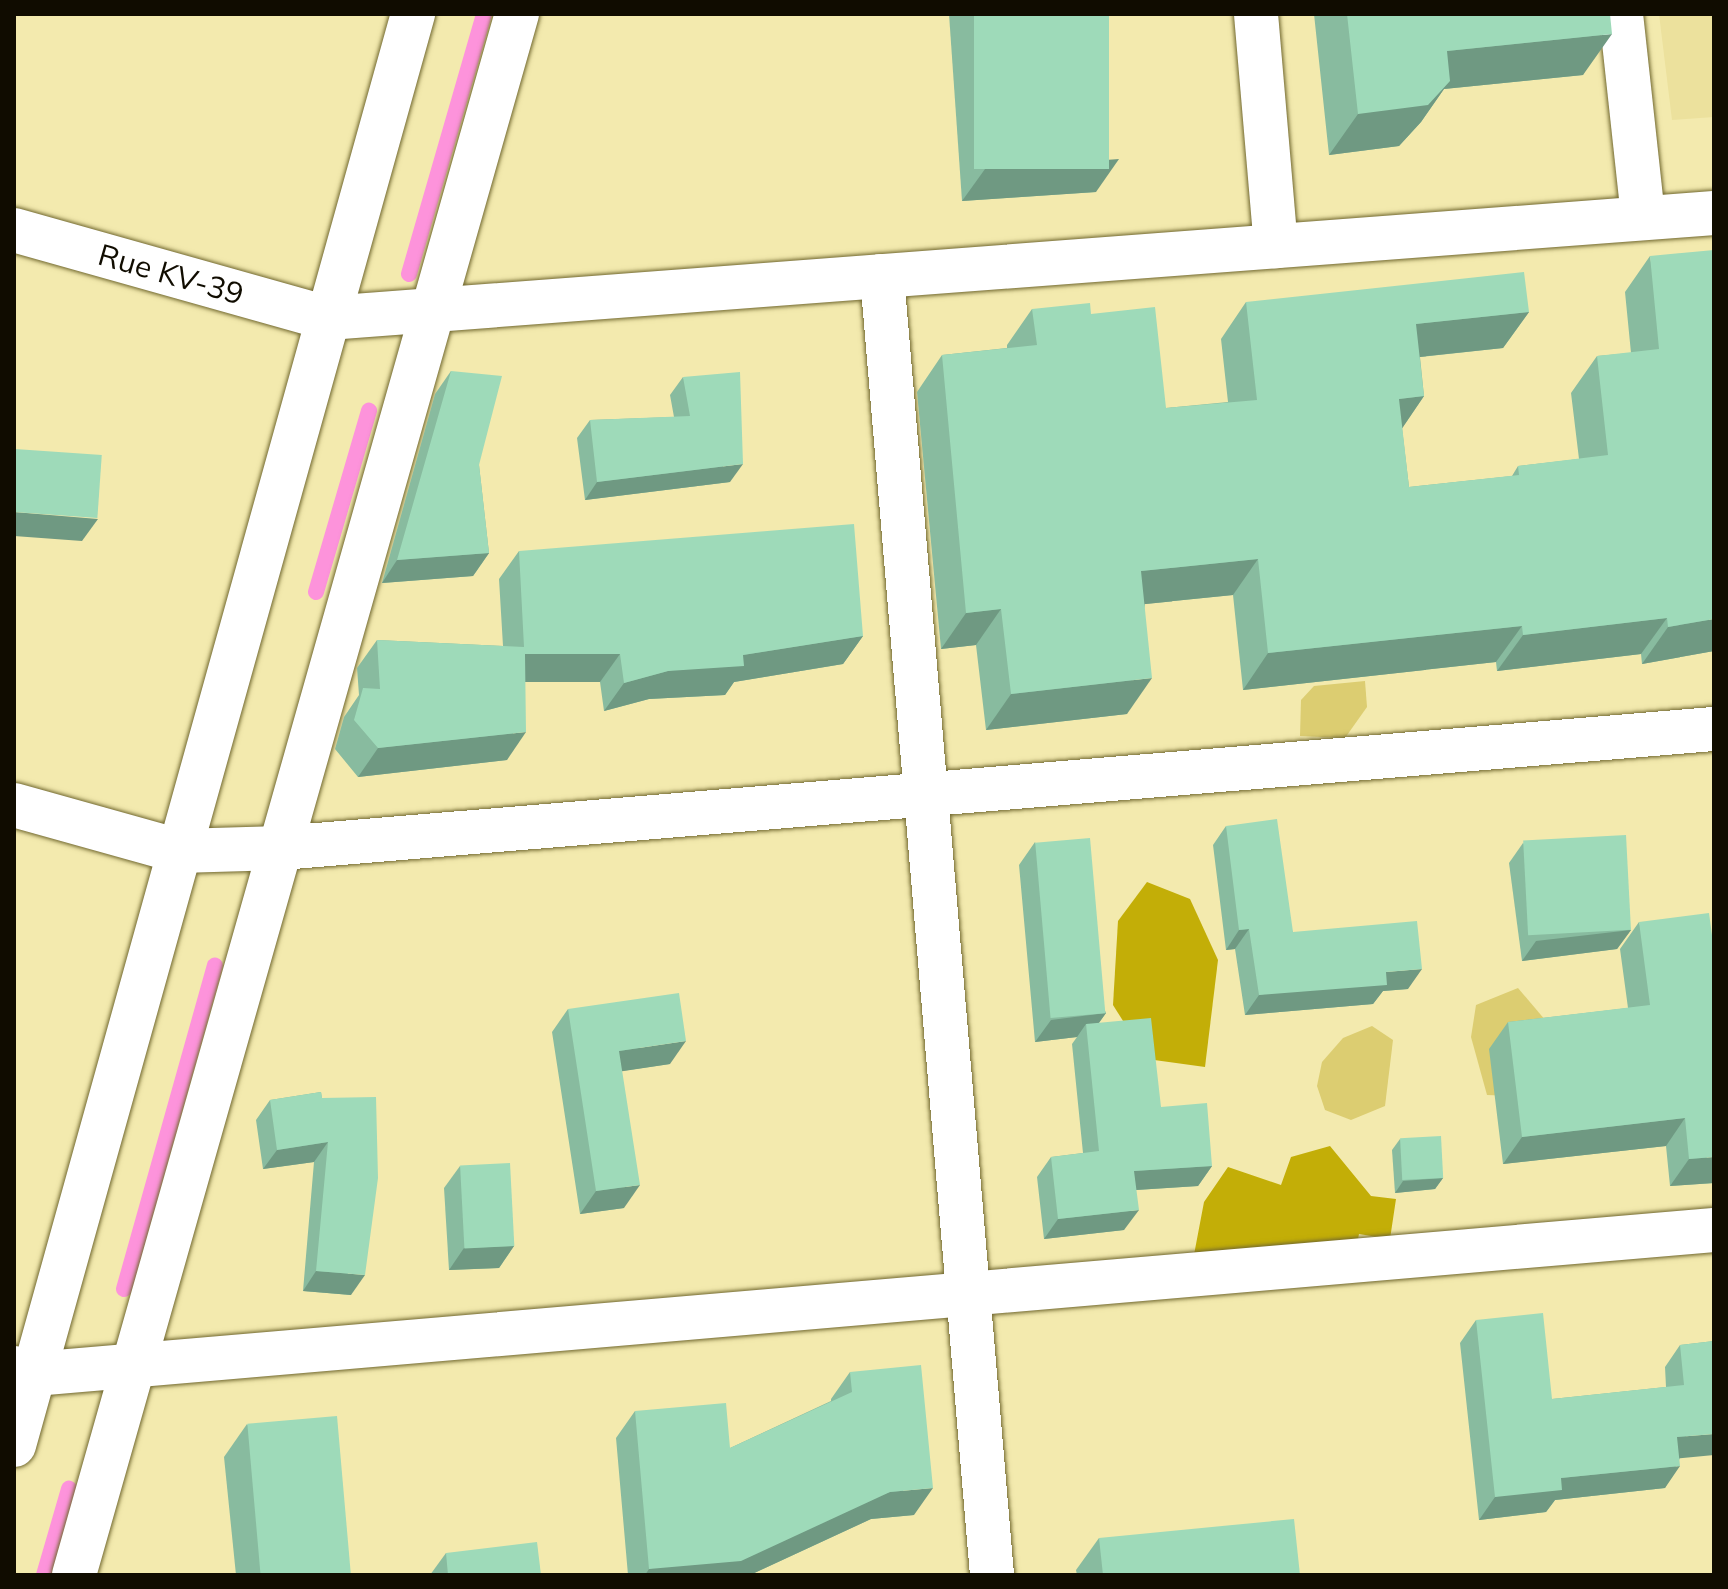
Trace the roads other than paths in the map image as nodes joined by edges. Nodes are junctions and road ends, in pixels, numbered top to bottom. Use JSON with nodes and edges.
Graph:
{"nodes":[{"id":1,"x":413,"y":14,"type":"edge"},
{"id":2,"x":517,"y":14,"type":"edge"},
{"id":3,"x":1256,"y":14,"type":"edge"},
{"id":4,"x":1621,"y":14,"type":"edge"},
{"id":5,"x":1714,"y":213,"type":"edge"},
{"id":6,"x":1643,"y":218,"type":"junction"},
{"id":7,"x":14,"y":230,"type":"edge"},
{"id":8,"x":1276,"y":246,"type":"junction"},
{"id":9,"x":882,"y":276,"type":"junction"},
{"id":10,"x":432,"y":315,"type":"junction"},
{"id":11,"x":328,"y":318,"type":"junction"},
{"id":12,"x":1714,"y":729,"type":"edge"},
{"id":13,"x":924,"y":792,"type":"junction"},
{"id":14,"x":14,"y":805,"type":"edge"},
{"id":15,"x":281,"y":848,"type":"junction"},
{"id":16,"x":179,"y":851,"type":"junction"},
{"id":17,"x":1714,"y":1230,"type":"edge"},
{"id":18,"x":967,"y":1293,"type":"junction"},
{"id":19,"x":133,"y":1365,"type":"junction"},
{"id":20,"x":24,"y":1371,"type":"edge"},
{"id":21,"x":14,"y":1445,"type":"edge"},
{"id":22,"x":74,"y":1575,"type":"edge"},
{"id":23,"x":992,"y":1575,"type":"edge"}],
"edges":[{"from":1,"to":11,"type":"street"},
{"from":2,"to":10,"type":"street"},
{"from":3,"to":8,"type":"street"},
{"from":4,"to":6,"type":"street"},
{"from":5,"to":6,"type":"street","name":"Rue KV-39"},
{"from":6,"to":8,"type":"street","name":"Rue KV-39"},
{"from":7,"to":11,"type":"street","name":"Rue KV-39"},
{"from":8,"to":9,"type":"street","name":"Rue KV-39"},
{"from":9,"to":10,"type":"street","name":"Rue KV-39"},
{"from":9,"to":13,"type":"street"},
{"from":10,"to":11,"type":"street","name":"Rue KV-39"},
{"from":10,"to":15,"type":"street"},
{"from":11,"to":16,"type":"street"},
{"from":12,"to":13,"type":"street"},
{"from":13,"to":15,"type":"street"},
{"from":13,"to":18,"type":"street"},
{"from":14,"to":16,"type":"street"},
{"from":15,"to":16,"type":"street"},
{"from":15,"to":19,"type":"street"},
{"from":16,"to":20,"type":"street"},
{"from":17,"to":18,"type":"street"},
{"from":18,"to":19,"type":"street"},
{"from":18,"to":23,"type":"street"},
{"from":19,"to":20,"type":"street"},
{"from":19,"to":22,"type":"street"},
{"from":20,"to":21,"type":"street"}]}
